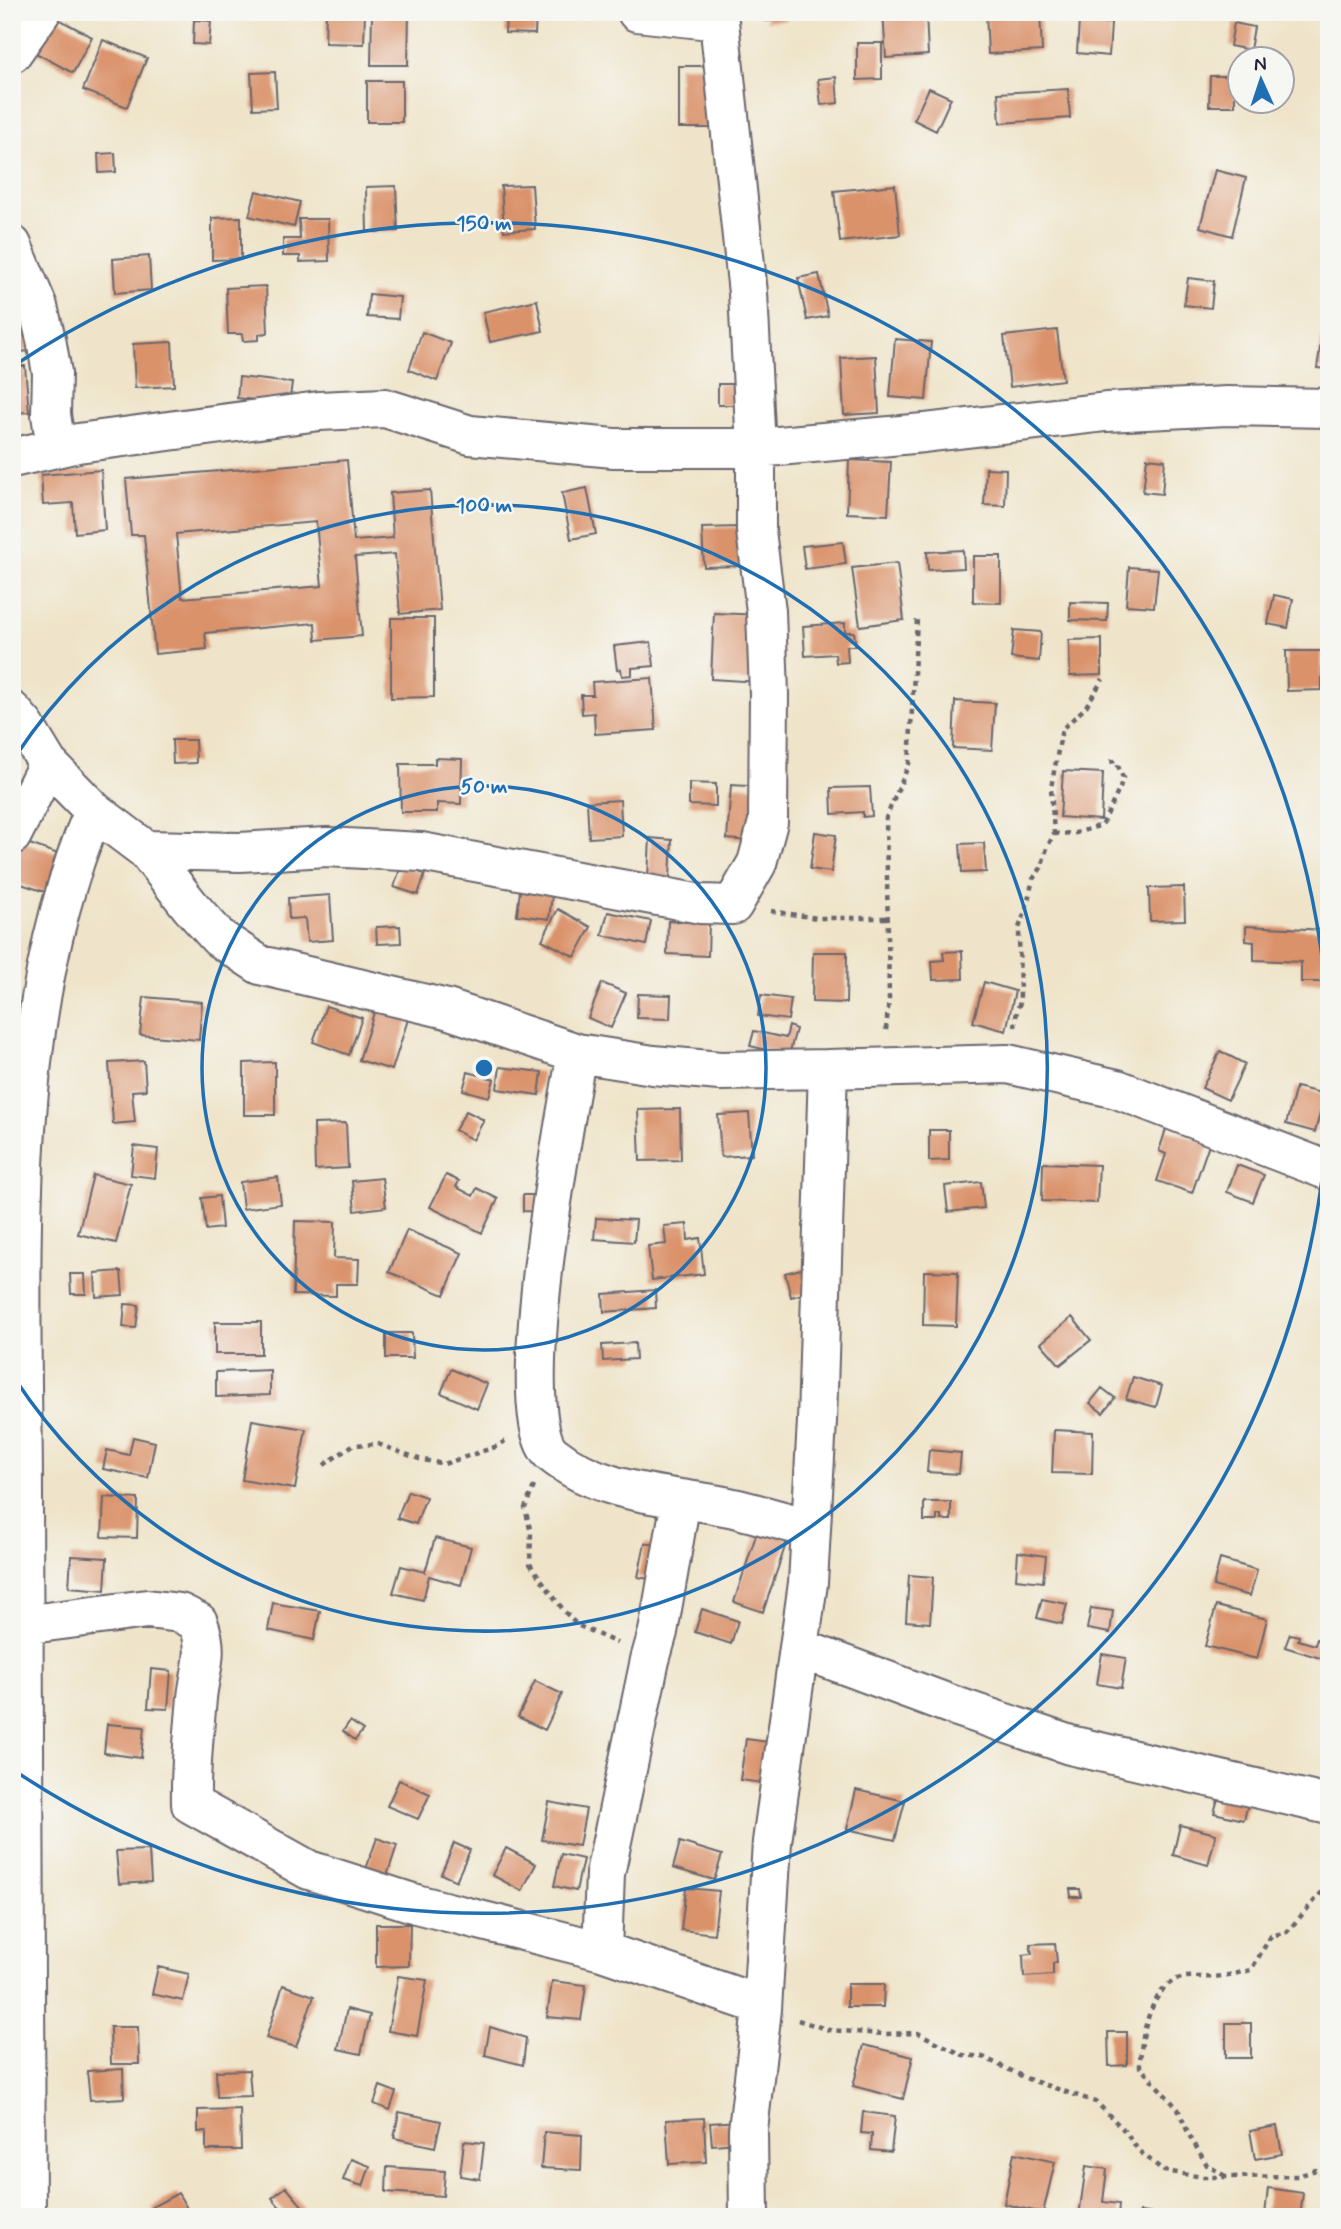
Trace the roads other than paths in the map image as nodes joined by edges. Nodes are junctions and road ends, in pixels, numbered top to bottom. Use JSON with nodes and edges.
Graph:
{"nodes":[{"id":1,"x":41,"y":12,"type":"edge"},
{"id":2,"x":637,"y":12,"type":"edge"},
{"id":3,"x":719,"y":17,"type":"edge"},
{"id":4,"x":12,"y":53,"type":"edge"},
{"id":5,"x":12,"y":245,"type":"edge"},
{"id":6,"x":1329,"y":408,"type":"edge"},
{"id":7,"x":56,"y":448,"type":"junction"},
{"id":8,"x":756,"y":448,"type":"junction"},
{"id":9,"x":12,"y":458,"type":"edge"},
{"id":10,"x":12,"y":711,"type":"edge"},
{"id":11,"x":48,"y":764,"type":"junction"},
{"id":12,"x":94,"y":811,"type":"junction"},
{"id":13,"x":12,"y":835,"type":"edge"},
{"id":14,"x":146,"y":850,"type":"junction"},
{"id":15,"x":577,"y":1053,"type":"junction"},
{"id":16,"x":828,"y":1069,"type":"junction"},
{"id":17,"x":1329,"y":1171,"type":"edge"},
{"id":18,"x":681,"y":1500,"type":"junction"},
{"id":19,"x":810,"y":1528,"type":"junction"},
{"id":20,"x":23,"y":1625,"type":"junction"},
{"id":21,"x":799,"y":1648,"type":"junction"},
{"id":22,"x":1329,"y":1805,"type":"edge"},
{"id":23,"x":602,"y":1951,"type":"junction"},
{"id":24,"x":762,"y":2009,"type":"junction"},
{"id":25,"x":26,"y":2217,"type":"edge"},
{"id":26,"x":749,"y":2217,"type":"edge"}],
"edges":[{"from":1,"to":4,"type":"street"},
{"from":2,"to":3,"type":"street"},
{"from":3,"to":8,"type":"street"},
{"from":5,"to":7,"type":"street"},
{"from":6,"to":8,"type":"street"},
{"from":7,"to":8,"type":"street"},
{"from":7,"to":9,"type":"street"},
{"from":8,"to":14,"type":"street"},
{"from":10,"to":11,"type":"street"},
{"from":11,"to":12,"type":"street"},
{"from":11,"to":13,"type":"street"},
{"from":12,"to":14,"type":"street"},
{"from":12,"to":20,"type":"street"},
{"from":14,"to":15,"type":"street"},
{"from":15,"to":16,"type":"street"},
{"from":15,"to":18,"type":"street"},
{"from":16,"to":17,"type":"street"},
{"from":16,"to":19,"type":"street"},
{"from":18,"to":19,"type":"street"},
{"from":18,"to":23,"type":"street"},
{"from":19,"to":21,"type":"street"},
{"from":20,"to":23,"type":"street"},
{"from":20,"to":25,"type":"street"},
{"from":21,"to":22,"type":"street"},
{"from":21,"to":24,"type":"street"},
{"from":23,"to":24,"type":"street"},
{"from":24,"to":26,"type":"street"}]}
